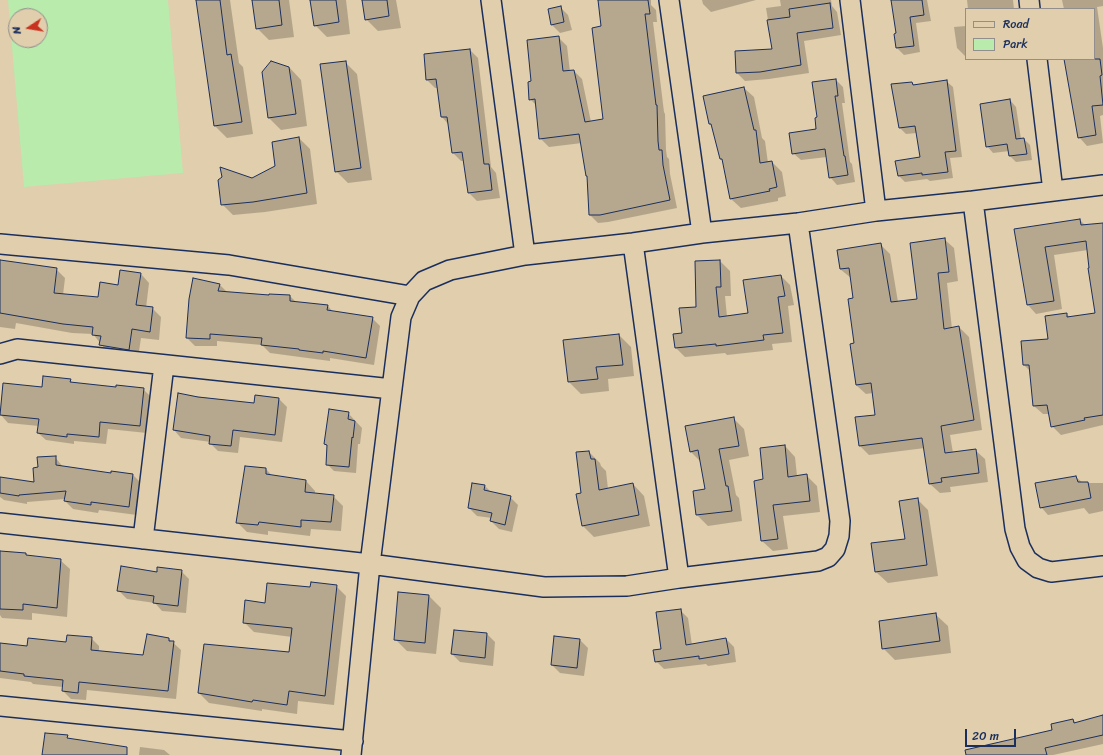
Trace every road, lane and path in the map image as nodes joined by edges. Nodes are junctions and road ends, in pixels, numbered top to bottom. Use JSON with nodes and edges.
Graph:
{"nodes":[{"id":1,"x":491,"y":0,"type":"edge"},
{"id":2,"x":669,"y":0,"type":"edge"},
{"id":3,"x":850,"y":0,"type":"edge"},
{"id":4,"x":1037,"y":60,"type":"edge"},
{"id":5,"x":1103,"y":185,"type":"edge"},
{"id":6,"x":1053,"y":190,"type":"junction"},
{"id":7,"x":973,"y":201,"type":"junction"},
{"id":8,"x":876,"y":211,"type":"junction"},
{"id":9,"x":798,"y":223,"type":"junction"},
{"id":10,"x":702,"y":232,"type":"junction"},
{"id":11,"x":633,"y":243,"type":"junction"},
{"id":12,"x":0,"y":244,"type":"edge"},
{"id":13,"x":525,"y":255,"type":"junction"},
{"id":14,"x":410,"y":296,"type":"junction"},
{"id":15,"x":0,"y":354,"type":"edge"},
{"id":16,"x":164,"y":364,"type":"junction"},
{"id":17,"x":392,"y":389,"type":"junction"},
{"id":18,"x":0,"y":522,"type":"edge"},
{"id":19,"x":143,"y":538,"type":"junction"},
{"id":20,"x":370,"y":564,"type":"junction"},
{"id":21,"x":1103,"y":566,"type":"edge"},
{"id":22,"x":679,"y":578,"type":"junction"},
{"id":23,"x":0,"y":706,"type":"edge"},
{"id":24,"x":352,"y":748,"type":"edge"}],
"edges":[{"from":1,"to":13,"type":"street"},
{"from":2,"to":10,"type":"street"},
{"from":3,"to":8,"type":"street"},
{"from":4,"to":6,"type":"street"},
{"from":5,"to":6,"type":"street"},
{"from":6,"to":7,"type":"street"},
{"from":7,"to":8,"type":"street"},
{"from":7,"to":21,"type":"street"},
{"from":8,"to":9,"type":"street"},
{"from":9,"to":10,"type":"street"},
{"from":9,"to":22,"type":"street"},
{"from":10,"to":11,"type":"street"},
{"from":11,"to":13,"type":"street"},
{"from":11,"to":22,"type":"street"},
{"from":12,"to":14,"type":"street"},
{"from":13,"to":14,"type":"street"},
{"from":14,"to":17,"type":"street"},
{"from":15,"to":16,"type":"street"},
{"from":16,"to":17,"type":"street"},
{"from":16,"to":19,"type":"street"},
{"from":17,"to":20,"type":"street"},
{"from":18,"to":19,"type":"street"},
{"from":19,"to":20,"type":"street"},
{"from":20,"to":22,"type":"street"},
{"from":20,"to":24,"type":"street"},
{"from":23,"to":24,"type":"street"}]}
